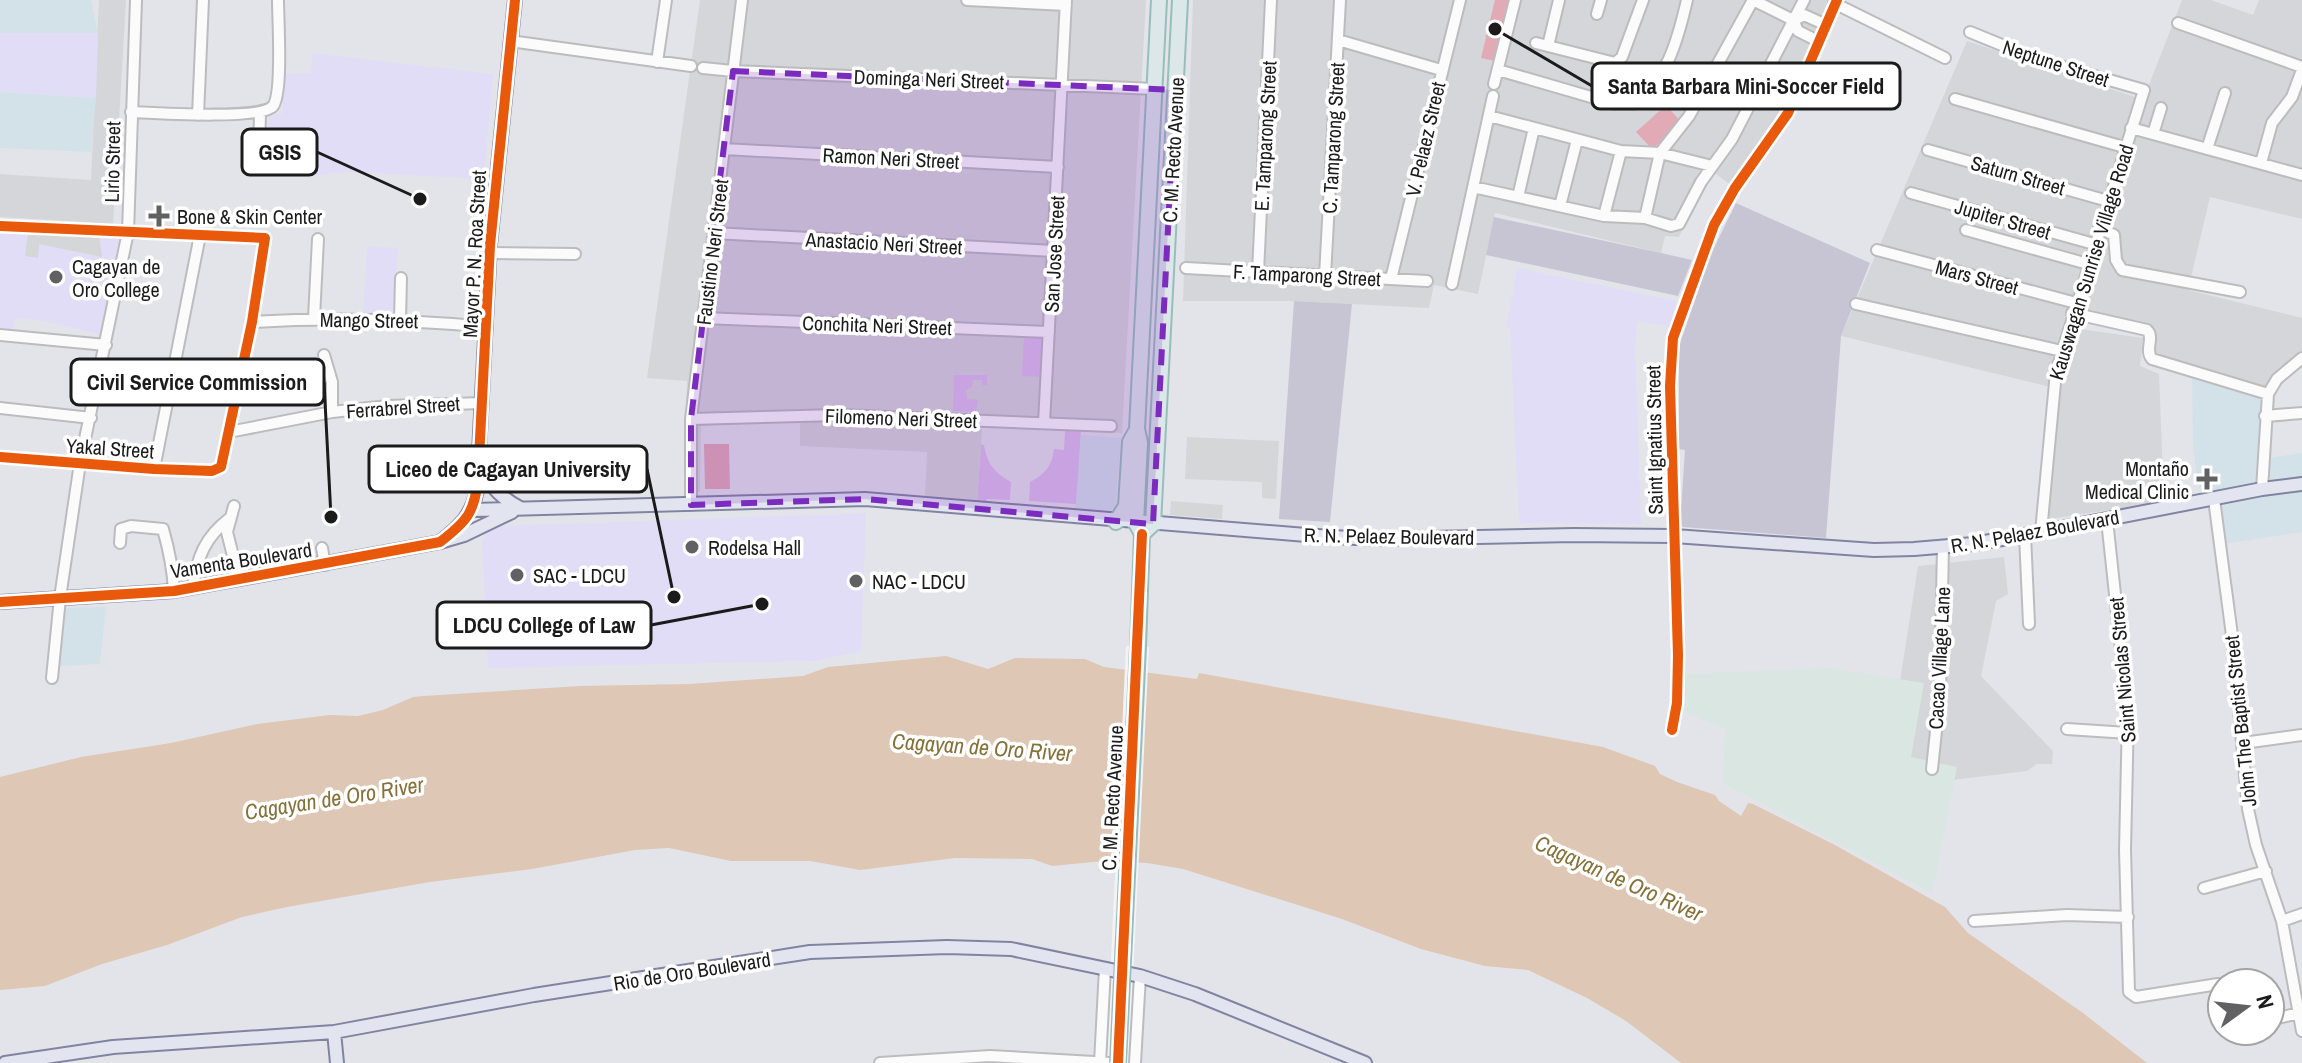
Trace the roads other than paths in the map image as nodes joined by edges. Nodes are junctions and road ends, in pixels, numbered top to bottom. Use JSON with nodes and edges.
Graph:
{"nodes":[{"id":1,"x":136,"y":0,"type":"edge"},
{"id":2,"x":203,"y":0,"type":"edge"},
{"id":3,"x":278,"y":0,"type":"edge"},
{"id":4,"x":515,"y":0,"type":"edge"},
{"id":5,"x":666,"y":0,"type":"edge"},
{"id":6,"x":742,"y":0,"type":"edge"},
{"id":7,"x":967,"y":0,"type":"edge"},
{"id":8,"x":1159,"y":0,"type":"edge"},
{"id":9,"x":1180,"y":0,"type":"edge"},
{"id":10,"x":1271,"y":0,"type":"edge"},
{"id":11,"x":1340,"y":0,"type":"edge"},
{"id":12,"x":1460,"y":0,"type":"edge"},
{"id":13,"x":1515,"y":0,"type":"edge"},
{"id":14,"x":1559,"y":0,"type":"edge"},
{"id":15,"x":1601,"y":0,"type":"edge"},
{"id":16,"x":1643,"y":0,"type":"edge"},
{"id":17,"x":1687,"y":0,"type":"edge"},
{"id":18,"x":1753,"y":0,"type":"edge"},
{"id":19,"x":1804,"y":0,"type":"edge"},
{"id":20,"x":1066,"y":2,"type":"edge"},
{"id":21,"x":1835,"y":2,"type":"edge"},
{"id":22,"x":1597,"y":14,"type":"dead end"},
{"id":23,"x":1793,"y":20,"type":"junction"},
{"id":24,"x":2178,"y":23,"type":"dead end"},
{"id":25,"x":1824,"y":24,"type":"junction"},
{"id":26,"x":1970,"y":32,"type":"dead end"},
{"id":27,"x":1338,"y":40,"type":"junction"},
{"id":28,"x":510,"y":41,"type":"junction"},
{"id":29,"x":1818,"y":41,"type":"junction"},
{"id":30,"x":1536,"y":43,"type":"dead end"},
{"id":31,"x":1548,"y":46,"type":"junction"},
{"id":32,"x":1945,"y":58,"type":"dead end"},
{"id":33,"x":657,"y":62,"type":"junction"},
{"id":34,"x":691,"y":66,"type":"dead end"},
{"id":35,"x":703,"y":68,"type":"dead end"},
{"id":36,"x":2302,"y":68,"type":"edge"},
{"id":37,"x":1441,"y":70,"type":"junction"},
{"id":38,"x":1498,"y":70,"type":"junction"},
{"id":39,"x":733,"y":71,"type":"junction"},
{"id":40,"x":1062,"y":84,"type":"junction"},
{"id":41,"x":1494,"y":84,"type":"dead end"},
{"id":42,"x":1155,"y":89,"type":"junction"},
{"id":43,"x":1175,"y":90,"type":"junction"},
{"id":44,"x":2144,"y":90,"type":"joint"},
{"id":45,"x":2225,"y":93,"type":"dead end"},
{"id":46,"x":1493,"y":96,"type":"dead end"},
{"id":47,"x":1955,"y":99,"type":"dead end"},
{"id":48,"x":2161,"y":108,"type":"dead end"},
{"id":49,"x":131,"y":112,"type":"junction"},
{"id":50,"x":260,"y":113,"type":"junction"},
{"id":51,"x":198,"y":115,"type":"junction"},
{"id":52,"x":1489,"y":116,"type":"junction"},
{"id":53,"x":1534,"y":128,"type":"junction"},
{"id":54,"x":2131,"y":128,"type":"junction"},
{"id":55,"x":2153,"y":134,"type":"junction"},
{"id":56,"x":1577,"y":140,"type":"junction"},
{"id":57,"x":2124,"y":147,"type":"junction"},
{"id":58,"x":724,"y":149,"type":"junction"},
{"id":59,"x":2207,"y":149,"type":"junction"},
{"id":60,"x":1928,"y":150,"type":"dead end"},
{"id":61,"x":1621,"y":151,"type":"junction"},
{"id":62,"x":259,"y":153,"type":"dead end"},
{"id":63,"x":1660,"y":153,"type":"junction"},
{"id":64,"x":2261,"y":163,"type":"junction"},
{"id":65,"x":1712,"y":166,"type":"junction"},
{"id":66,"x":1058,"y":167,"type":"junction"},
{"id":67,"x":2302,"y":175,"type":"edge"},
{"id":68,"x":1473,"y":187,"type":"junction"},
{"id":69,"x":1911,"y":193,"type":"dead end"},
{"id":70,"x":1518,"y":197,"type":"junction"},
{"id":71,"x":2108,"y":201,"type":"junction"},
{"id":72,"x":1560,"y":206,"type":"junction"},
{"id":73,"x":1604,"y":216,"type":"junction"},
{"id":74,"x":1645,"y":218,"type":"junction"},
{"id":75,"x":0,"y":226,"type":"edge"},
{"id":76,"x":2099,"y":228,"type":"junction"},
{"id":77,"x":1966,"y":230,"type":"dead end"},
{"id":78,"x":128,"y":232,"type":"junction"},
{"id":79,"x":714,"y":233,"type":"junction"},
{"id":80,"x":200,"y":235,"type":"junction"},
{"id":81,"x":318,"y":239,"type":"dead end"},
{"id":82,"x":2094,"y":244,"type":"junction"},
{"id":83,"x":1877,"y":250,"type":"dead end"},
{"id":84,"x":1054,"y":251,"type":"junction"},
{"id":85,"x":490,"y":253,"type":"junction"},
{"id":86,"x":575,"y":254,"type":"dead end"},
{"id":87,"x":2088,"y":264,"type":"junction"},
{"id":88,"x":1145,"y":265,"type":"junction"},
{"id":89,"x":1167,"y":266,"type":"junction"},
{"id":90,"x":1186,"y":268,"type":"dead end"},
{"id":91,"x":1258,"y":272,"type":"junction"},
{"id":92,"x":1325,"y":276,"type":"junction"},
{"id":93,"x":401,"y":278,"type":"dead end"},
{"id":94,"x":1391,"y":279,"type":"junction"},
{"id":95,"x":1427,"y":281,"type":"dead end"},
{"id":96,"x":1452,"y":284,"type":"dead end"},
{"id":97,"x":2240,"y":292,"type":"dead end"},
{"id":98,"x":1856,"y":304,"type":"dead end"},
{"id":99,"x":2074,"y":308,"type":"junction"},
{"id":100,"x":314,"y":318,"type":"junction"},
{"id":101,"x":704,"y":318,"type":"junction"},
{"id":102,"x":400,"y":319,"type":"junction"},
{"id":103,"x":252,"y":322,"type":"junction"},
{"id":104,"x":487,"y":327,"type":"junction"},
{"id":105,"x":1049,"y":332,"type":"junction"},
{"id":106,"x":0,"y":335,"type":"edge"},
{"id":107,"x":106,"y":345,"type":"junction"},
{"id":108,"x":2062,"y":351,"type":"junction"},
{"id":109,"x":324,"y":355,"type":"dead end"},
{"id":110,"x":2302,"y":358,"type":"edge"},
{"id":111,"x":2268,"y":394,"type":"junction"},
{"id":112,"x":483,"y":403,"type":"junction"},
{"id":113,"x":0,"y":408,"type":"edge"},
{"id":114,"x":332,"y":412,"type":"junction"},
{"id":115,"x":2302,"y":413,"type":"edge"},
{"id":116,"x":2265,"y":416,"type":"junction"},
{"id":117,"x":91,"y":418,"type":"junction"},
{"id":118,"x":691,"y":419,"type":"junction"},
{"id":119,"x":1044,"y":423,"type":"junction"},
{"id":120,"x":1111,"y":426,"type":"dead end"},
{"id":121,"x":1137,"y":429,"type":"junction"},
{"id":122,"x":229,"y":432,"type":"junction"},
{"id":123,"x":481,"y":450,"type":"junction"},
{"id":124,"x":0,"y":457,"type":"edge"},
{"id":125,"x":80,"y":463,"type":"junction"},
{"id":126,"x":154,"y":469,"type":"junction"},
{"id":127,"x":2302,"y":484,"type":"edge"},
{"id":128,"x":2262,"y":489,"type":"junction"},
{"id":129,"x":2214,"y":499,"type":"junction"},
{"id":130,"x":691,"y":505,"type":"junction"},
{"id":131,"x":234,"y":506,"type":"dead end"},
{"id":132,"x":523,"y":509,"type":"junction"},
{"id":133,"x":472,"y":510,"type":"junction"},
{"id":134,"x":230,"y":518,"type":"junction"},
{"id":135,"x":2107,"y":520,"type":"junction"},
{"id":136,"x":1116,"y":522,"type":"junction"},
{"id":137,"x":1144,"y":527,"type":"junction"},
{"id":138,"x":2041,"y":532,"type":"junction"},
{"id":139,"x":2025,"y":535,"type":"junction"},
{"id":140,"x":1674,"y":536,"type":"junction"},
{"id":141,"x":440,"y":542,"type":"junction"},
{"id":142,"x":120,"y":543,"type":"dead end"},
{"id":143,"x":1943,"y":547,"type":"junction"},
{"id":144,"x":322,"y":548,"type":"dead end"},
{"id":145,"x":325,"y":565,"type":"junction"},
{"id":146,"x":239,"y":580,"type":"junction"},
{"id":147,"x":193,"y":588,"type":"junction"},
{"id":148,"x":174,"y":591,"type":"junction"},
{"id":149,"x":60,"y":598,"type":"junction"},
{"id":150,"x":0,"y":602,"type":"edge"},
{"id":151,"x":2029,"y":624,"type":"dead end"},
{"id":152,"x":52,"y":678,"type":"dead end"},
{"id":153,"x":2067,"y":729,"type":"dead end"},
{"id":154,"x":1672,"y":730,"type":"dead end"},
{"id":155,"x":2128,"y":733,"type":"junction"},
{"id":156,"x":2302,"y":735,"type":"edge"},
{"id":157,"x":2243,"y":743,"type":"junction"},
{"id":158,"x":1932,"y":769,"type":"dead end"},
{"id":159,"x":2266,"y":871,"type":"junction"},
{"id":160,"x":2204,"y":888,"type":"dead end"},
{"id":161,"x":2302,"y":914,"type":"edge"},
{"id":162,"x":2128,"y":917,"type":"junction"},
{"id":163,"x":1974,"y":921,"type":"dead end"},
{"id":164,"x":2282,"y":921,"type":"junction"},
{"id":165,"x":1105,"y":968,"type":"junction"},
{"id":166,"x":1140,"y":976,"type":"junction"},
{"id":167,"x":2298,"y":985,"type":"edge"},
{"id":168,"x":2206,"y":986,"type":"edge"},
{"id":169,"x":2299,"y":1013,"type":"junction"},
{"id":170,"x":2286,"y":1016,"type":"edge"},
{"id":171,"x":2302,"y":1031,"type":"edge"},
{"id":172,"x":334,"y":1032,"type":"junction"},
{"id":173,"x":5,"y":1063,"type":"edge"},
{"id":174,"x":337,"y":1063,"type":"edge"},
{"id":175,"x":880,"y":1063,"type":"edge"},
{"id":176,"x":1104,"y":1063,"type":"edge"},
{"id":177,"x":1118,"y":1063,"type":"edge"},
{"id":178,"x":1135,"y":1063,"type":"edge"},
{"id":179,"x":1365,"y":1063,"type":"edge"}],
"edges":[{"from":1,"to":49,"type":"street","name":"Lirio Street"},
{"from":2,"to":51,"type":"street"},
{"from":3,"to":50,"type":"street"},
{"from":4,"to":28,"type":"main road","name":"Mayor P. N. Roa Street"},
{"from":5,"to":33,"type":"street"},
{"from":6,"to":39,"type":"street","name":"Faustino Neri Street"},
{"from":7,"to":20,"type":"street"},
{"from":8,"to":42,"type":"highway","name":"C. M. Recto Avenue"},
{"from":9,"to":43,"type":"highway","name":"C. M. Recto Avenue"},
{"from":10,"to":91,"type":"street","name":"E. Tamparong Street"},
{"from":11,"to":27,"type":"street","name":"C. Tamparong Street"},
{"from":12,"to":37,"type":"street","name":"V. Pelaez Street"},
{"from":13,"to":38,"type":"street"},
{"from":14,"to":31,"type":"street"},
{"from":15,"to":22,"type":"street"},
{"from":16,"to":31,"type":"street"},
{"from":17,"to":38,"type":"street"},
{"from":18,"to":23,"type":"street"},
{"from":18,"to":63,"type":"street"},
{"from":19,"to":23,"type":"street"},
{"from":20,"to":40,"type":"street","name":"San Jose Street"},
{"from":21,"to":25,"type":"street","name":"Saint Ignatius Street"},
{"from":21,"to":32,"type":"street"},
{"from":23,"to":25,"type":"street"},
{"from":23,"to":29,"type":"street"},
{"from":23,"to":65,"type":"street"},
{"from":24,"to":36,"type":"street"},
{"from":25,"to":29,"type":"street","name":"Saint Ignatius Street"},
{"from":26,"to":44,"type":"street","name":"Neptune Street"},
{"from":27,"to":37,"type":"street"},
{"from":27,"to":92,"type":"street","name":"C. Tamparong Street"},
{"from":28,"to":33,"type":"street"},
{"from":28,"to":85,"type":"main road","name":"Mayor P. N. Roa Street"},
{"from":29,"to":140,"type":"street","name":"Saint Ignatius Street"},
{"from":30,"to":31,"type":"street"},
{"from":33,"to":34,"type":"street"},
{"from":35,"to":39,"type":"street","name":"Dominga Neri Street"},
{"from":36,"to":64,"type":"street"},
{"from":37,"to":94,"type":"street","name":"V. Pelaez Street"},
{"from":38,"to":41,"type":"street"},
{"from":39,"to":40,"type":"street","name":"Dominga Neri Street"},
{"from":39,"to":58,"type":"street","name":"Faustino Neri Street"},
{"from":40,"to":42,"type":"street","name":"Dominga Neri Street"},
{"from":40,"to":66,"type":"street","name":"San Jose Street"},
{"from":42,"to":43,"type":"highway"},
{"from":42,"to":88,"type":"highway","name":"C. M. Recto Avenue"},
{"from":43,"to":89,"type":"highway","name":"C. M. Recto Avenue"},
{"from":44,"to":54,"type":"street","name":"Kauswagan Sunrise Village Road"},
{"from":45,"to":59,"type":"street"},
{"from":46,"to":52,"type":"street"},
{"from":47,"to":57,"type":"street"},
{"from":48,"to":55,"type":"street"},
{"from":49,"to":51,"type":"street"},
{"from":49,"to":78,"type":"street","name":"Lirio Street"},
{"from":50,"to":51,"type":"street"},
{"from":50,"to":62,"type":"street"},
{"from":52,"to":53,"type":"street"},
{"from":52,"to":68,"type":"street"},
{"from":53,"to":56,"type":"street"},
{"from":53,"to":70,"type":"street"},
{"from":54,"to":55,"type":"street"},
{"from":54,"to":57,"type":"street","name":"Kauswagan Sunrise Village Road"},
{"from":55,"to":59,"type":"street"},
{"from":56,"to":61,"type":"street"},
{"from":56,"to":72,"type":"street"},
{"from":57,"to":71,"type":"street","name":"Kauswagan Sunrise Village Road"},
{"from":58,"to":66,"type":"street","name":"Ramon Neri Street"},
{"from":58,"to":79,"type":"street","name":"Faustino Neri Street"},
{"from":59,"to":64,"type":"street"},
{"from":60,"to":71,"type":"street","name":"Saturn Street"},
{"from":61,"to":63,"type":"street"},
{"from":61,"to":73,"type":"street"},
{"from":63,"to":65,"type":"street"},
{"from":63,"to":74,"type":"street"},
{"from":64,"to":67,"type":"street"},
{"from":65,"to":74,"type":"street"},
{"from":66,"to":84,"type":"street","name":"San Jose Street"},
{"from":68,"to":70,"type":"street"},
{"from":68,"to":96,"type":"street"},
{"from":69,"to":82,"type":"street","name":"Jupiter Street"},
{"from":70,"to":72,"type":"street"},
{"from":71,"to":76,"type":"street","name":"Kauswagan Sunrise Village Road"},
{"from":72,"to":73,"type":"street"},
{"from":73,"to":74,"type":"street"},
{"from":75,"to":78,"type":"street"},
{"from":76,"to":82,"type":"street","name":"Kauswagan Sunrise Village Road"},
{"from":76,"to":97,"type":"street"},
{"from":77,"to":87,"type":"street"},
{"from":78,"to":80,"type":"street"},
{"from":78,"to":107,"type":"street","name":"Lirio Street"},
{"from":79,"to":84,"type":"street","name":"Anastacio Neri Street"},
{"from":79,"to":101,"type":"street","name":"Faustino Neri Street"},
{"from":80,"to":103,"type":"street"},
{"from":80,"to":126,"type":"street"},
{"from":81,"to":100,"type":"street"},
{"from":82,"to":87,"type":"street","name":"Kauswagan Sunrise Village Road"},
{"from":83,"to":99,"type":"street","name":"Mars Street"},
{"from":84,"to":105,"type":"street","name":"San Jose Street"},
{"from":85,"to":86,"type":"street"},
{"from":85,"to":104,"type":"main road","name":"Mayor P. N. Roa Street"},
{"from":87,"to":99,"type":"street","name":"Kauswagan Sunrise Village Road"},
{"from":88,"to":89,"type":"highway"},
{"from":88,"to":121,"type":"highway","name":"C. M. Recto Avenue"},
{"from":89,"to":137,"type":"highway","name":"C. M. Recto Avenue"},
{"from":90,"to":91,"type":"street","name":"F. Tamparong Street"},
{"from":91,"to":92,"type":"street","name":"F. Tamparong Street"},
{"from":92,"to":94,"type":"street","name":"F. Tamparong Street"},
{"from":93,"to":102,"type":"street"},
{"from":94,"to":95,"type":"street","name":"F. Tamparong Street"},
{"from":98,"to":108,"type":"street"},
{"from":99,"to":108,"type":"street","name":"Kauswagan Sunrise Village Road"},
{"from":99,"to":111,"type":"street","name":"Mars Street"},
{"from":100,"to":102,"type":"street","name":"Mango Street"},
{"from":100,"to":103,"type":"street","name":"Mango Street"},
{"from":101,"to":105,"type":"street","name":"Conchita Neri Street"},
{"from":101,"to":118,"type":"street","name":"Faustino Neri Street"},
{"from":102,"to":104,"type":"street","name":"Mango Street"},
{"from":103,"to":122,"type":"street"},
{"from":104,"to":112,"type":"main road","name":"Mayor P. N. Roa Street"},
{"from":105,"to":119,"type":"street","name":"San Jose Street"},
{"from":106,"to":107,"type":"street"},
{"from":107,"to":117,"type":"street","name":"Lirio Street"},
{"from":108,"to":138,"type":"street","name":"Kauswagan Sunrise Village Road"},
{"from":109,"to":114,"type":"street"},
{"from":110,"to":111,"type":"street"},
{"from":111,"to":116,"type":"street"},
{"from":112,"to":114,"type":"street","name":"Ferrabrel Street"},
{"from":112,"to":123,"type":"main road","name":"Mayor P. N. Roa Street"},
{"from":113,"to":117,"type":"street"},
{"from":114,"to":122,"type":"street","name":"Ferrabrel Street"},
{"from":115,"to":116,"type":"street"},
{"from":116,"to":128,"type":"street"},
{"from":117,"to":125,"type":"street","name":"Lirio Street"},
{"from":118,"to":119,"type":"street","name":"Filomeno Neri Street"},
{"from":118,"to":130,"type":"street","name":"Faustino Neri Street"},
{"from":119,"to":120,"type":"street","name":"Filomeno Neri Street"},
{"from":121,"to":136,"type":"highway"},
{"from":121,"to":137,"type":"highway","name":"C. M. Recto Avenue"},
{"from":122,"to":126,"type":"street","name":"Yakal Street"},
{"from":123,"to":132,"type":"main road"},
{"from":123,"to":133,"type":"main road","name":"Mayor P. N. Roa Street"},
{"from":124,"to":125,"type":"street","name":"Yakal Street"},
{"from":125,"to":126,"type":"street","name":"Yakal Street"},
{"from":125,"to":149,"type":"street","name":"Lirio Street"},
{"from":127,"to":128,"type":"main road","name":"R. N. Pelaez Boulevard"},
{"from":128,"to":129,"type":"main road","name":"R. N. Pelaez Boulevard"},
{"from":129,"to":135,"type":"main road","name":"R. N. Pelaez Boulevard"},
{"from":129,"to":157,"type":"street","name":"John The Baptist Street"},
{"from":130,"to":132,"type":"main road","name":"R. N. Pelaez Boulevard"},
{"from":130,"to":136,"type":"main road","name":"R. N. Pelaez Boulevard"},
{"from":131,"to":134,"type":"street"},
{"from":132,"to":133,"type":"main road","name":"R. N. Pelaez Boulevard"},
{"from":132,"to":141,"type":"main road","name":"Vamenta Boulevard"},
{"from":133,"to":141,"type":"main road"},
{"from":134,"to":146,"type":"street"},
{"from":134,"to":147,"type":"street"},
{"from":135,"to":138,"type":"main road","name":"R. N. Pelaez Boulevard"},
{"from":135,"to":155,"type":"street","name":"Saint Nicolas Street"},
{"from":136,"to":137,"type":"main road","name":"R. N. Pelaez Boulevard"},
{"from":137,"to":140,"type":"main road","name":"R. N. Pelaez Boulevard"},
{"from":137,"to":177,"type":"highway","name":"C. M. Recto Avenue","bridge":true},
{"from":138,"to":139,"type":"main road","name":"R. N. Pelaez Boulevard"},
{"from":139,"to":143,"type":"main road","name":"R. N. Pelaez Boulevard"},
{"from":139,"to":151,"type":"street"},
{"from":140,"to":143,"type":"main road","name":"R. N. Pelaez Boulevard"},
{"from":140,"to":154,"type":"street","name":"Saint Ignatius Street"},
{"from":141,"to":145,"type":"main road","name":"Vamenta Boulevard"},
{"from":142,"to":148,"type":"street"},
{"from":143,"to":158,"type":"street","name":"Cacao Village Lane"},
{"from":144,"to":145,"type":"street"},
{"from":145,"to":146,"type":"main road","name":"Vamenta Boulevard"},
{"from":146,"to":147,"type":"main road","name":"Vamenta Boulevard"},
{"from":147,"to":148,"type":"main road","name":"Vamenta Boulevard"},
{"from":148,"to":149,"type":"main road","name":"Vamenta Boulevard"},
{"from":149,"to":150,"type":"main road","name":"Vamenta Boulevard"},
{"from":149,"to":152,"type":"street","name":"Lirio Street"},
{"from":153,"to":155,"type":"street"},
{"from":155,"to":162,"type":"street","name":"Saint Nicolas Street"},
{"from":156,"to":157,"type":"street"},
{"from":157,"to":159,"type":"street","name":"John The Baptist Street"},
{"from":159,"to":160,"type":"street"},
{"from":159,"to":164,"type":"street","name":"John The Baptist Street"},
{"from":161,"to":164,"type":"street"},
{"from":162,"to":163,"type":"street"},
{"from":162,"to":168,"type":"street","name":"Saint Nicolas Street"},
{"from":164,"to":167,"type":"street","name":"John The Baptist Street"},
{"from":165,"to":166,"type":"main road","name":"Rio de Oro Boulevard"},
{"from":165,"to":172,"type":"main road","name":"Rio de Oro Boulevard"},
{"from":165,"to":176,"type":"street"},
{"from":166,"to":178,"type":"street"},
{"from":166,"to":179,"type":"main road","name":"Rio de Oro Boulevard"},
{"from":167,"to":169,"type":"street","name":"John The Baptist Street"},
{"from":169,"to":170,"type":"street"},
{"from":169,"to":171,"type":"street","name":"John The Baptist Street"},
{"from":172,"to":173,"type":"main road","name":"Rio de Oro Boulevard"},
{"from":172,"to":174,"type":"main road"},
{"from":175,"to":176,"type":"street"}]}
